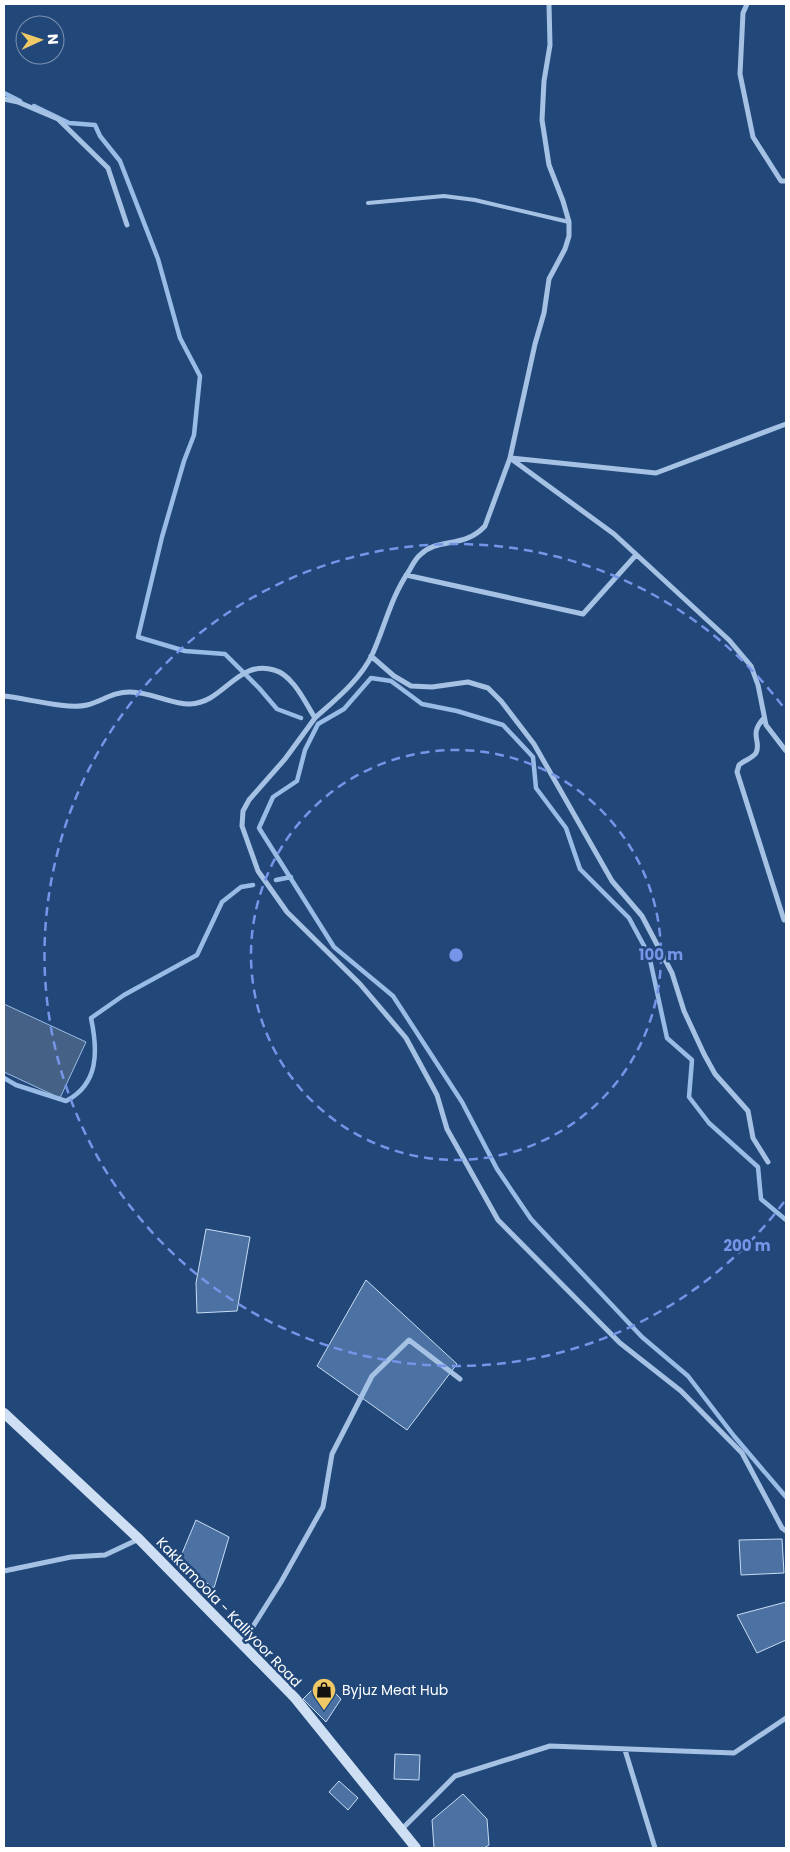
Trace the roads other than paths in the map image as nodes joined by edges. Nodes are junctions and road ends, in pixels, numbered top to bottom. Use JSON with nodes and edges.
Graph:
{"nodes":[{"id":1,"x":549,"y":4,"type":"edge"},
{"id":2,"x":747,"y":4,"type":"edge"},
{"id":3,"x":4,"y":99,"type":"edge"},
{"id":4,"x":786,"y":181,"type":"edge"},
{"id":5,"x":368,"y":203,"type":"dead end"},
{"id":6,"x":569,"y":222,"type":"junction"},
{"id":7,"x":127,"y":225,"type":"dead end"},
{"id":8,"x":786,"y":424,"type":"edge"},
{"id":9,"x":510,"y":458,"type":"junction"},
{"id":10,"x":636,"y":555,"type":"junction"},
{"id":11,"x":406,"y":574,"type":"junction"},
{"id":12,"x":371,"y":656,"type":"junction"},
{"id":13,"x":4,"y":696,"type":"edge"},
{"id":14,"x":315,"y":718,"type":"junction"},
{"id":15,"x":764,"y":718,"type":"junction"},
{"id":16,"x":786,"y":751,"type":"edge"},
{"id":17,"x":784,"y":920,"type":"dead end"},
{"id":18,"x":768,"y":1162,"type":"dead end"},
{"id":19,"x":460,"y":1379,"type":"dead end"},
{"id":20,"x":4,"y":1413,"type":"edge"},
{"id":21,"x":786,"y":1531,"type":"edge"},
{"id":22,"x":139,"y":1539,"type":"junction"},
{"id":23,"x":4,"y":1571,"type":"edge"},
{"id":24,"x":242,"y":1644,"type":"junction"},
{"id":25,"x":786,"y":1718,"type":"edge"},
{"id":26,"x":625,"y":1750,"type":"junction"},
{"id":27,"x":401,"y":1830,"type":"junction"},
{"id":28,"x":416,"y":1848,"type":"edge"},
{"id":29,"x":655,"y":1848,"type":"edge"}],
"edges":[{"from":1,"to":6,"type":"street"},
{"from":2,"to":4,"type":"street"},
{"from":3,"to":7,"type":"street"},
{"from":5,"to":6,"type":"lane"},
{"from":6,"to":9,"type":"street"},
{"from":8,"to":9,"type":"street"},
{"from":9,"to":10,"type":"street"},
{"from":9,"to":11,"type":"street"},
{"from":10,"to":11,"type":"street"},
{"from":10,"to":15,"type":"street"},
{"from":11,"to":12,"type":"street"},
{"from":12,"to":14,"type":"street"},
{"from":12,"to":18,"type":"street"},
{"from":13,"to":14,"type":"street"},
{"from":14,"to":21,"type":"street"},
{"from":15,"to":16,"type":"street"},
{"from":15,"to":17,"type":"street"},
{"from":19,"to":24,"type":"street"},
{"from":20,"to":22,"type":"main road","name":"Kakkamoola - Kalliyoor Road"},
{"from":22,"to":23,"type":"street"},
{"from":22,"to":24,"type":"main road","name":"Kakkamoola - Kalliyoor Road"},
{"from":24,"to":27,"type":"main road","name":"Kakkamoola - Kalliyoor Road"},
{"from":25,"to":26,"type":"street"},
{"from":26,"to":27,"type":"street"},
{"from":26,"to":29,"type":"street"},
{"from":27,"to":28,"type":"main road","name":"Kakkamoola - Kalliyoor Road"}]}
